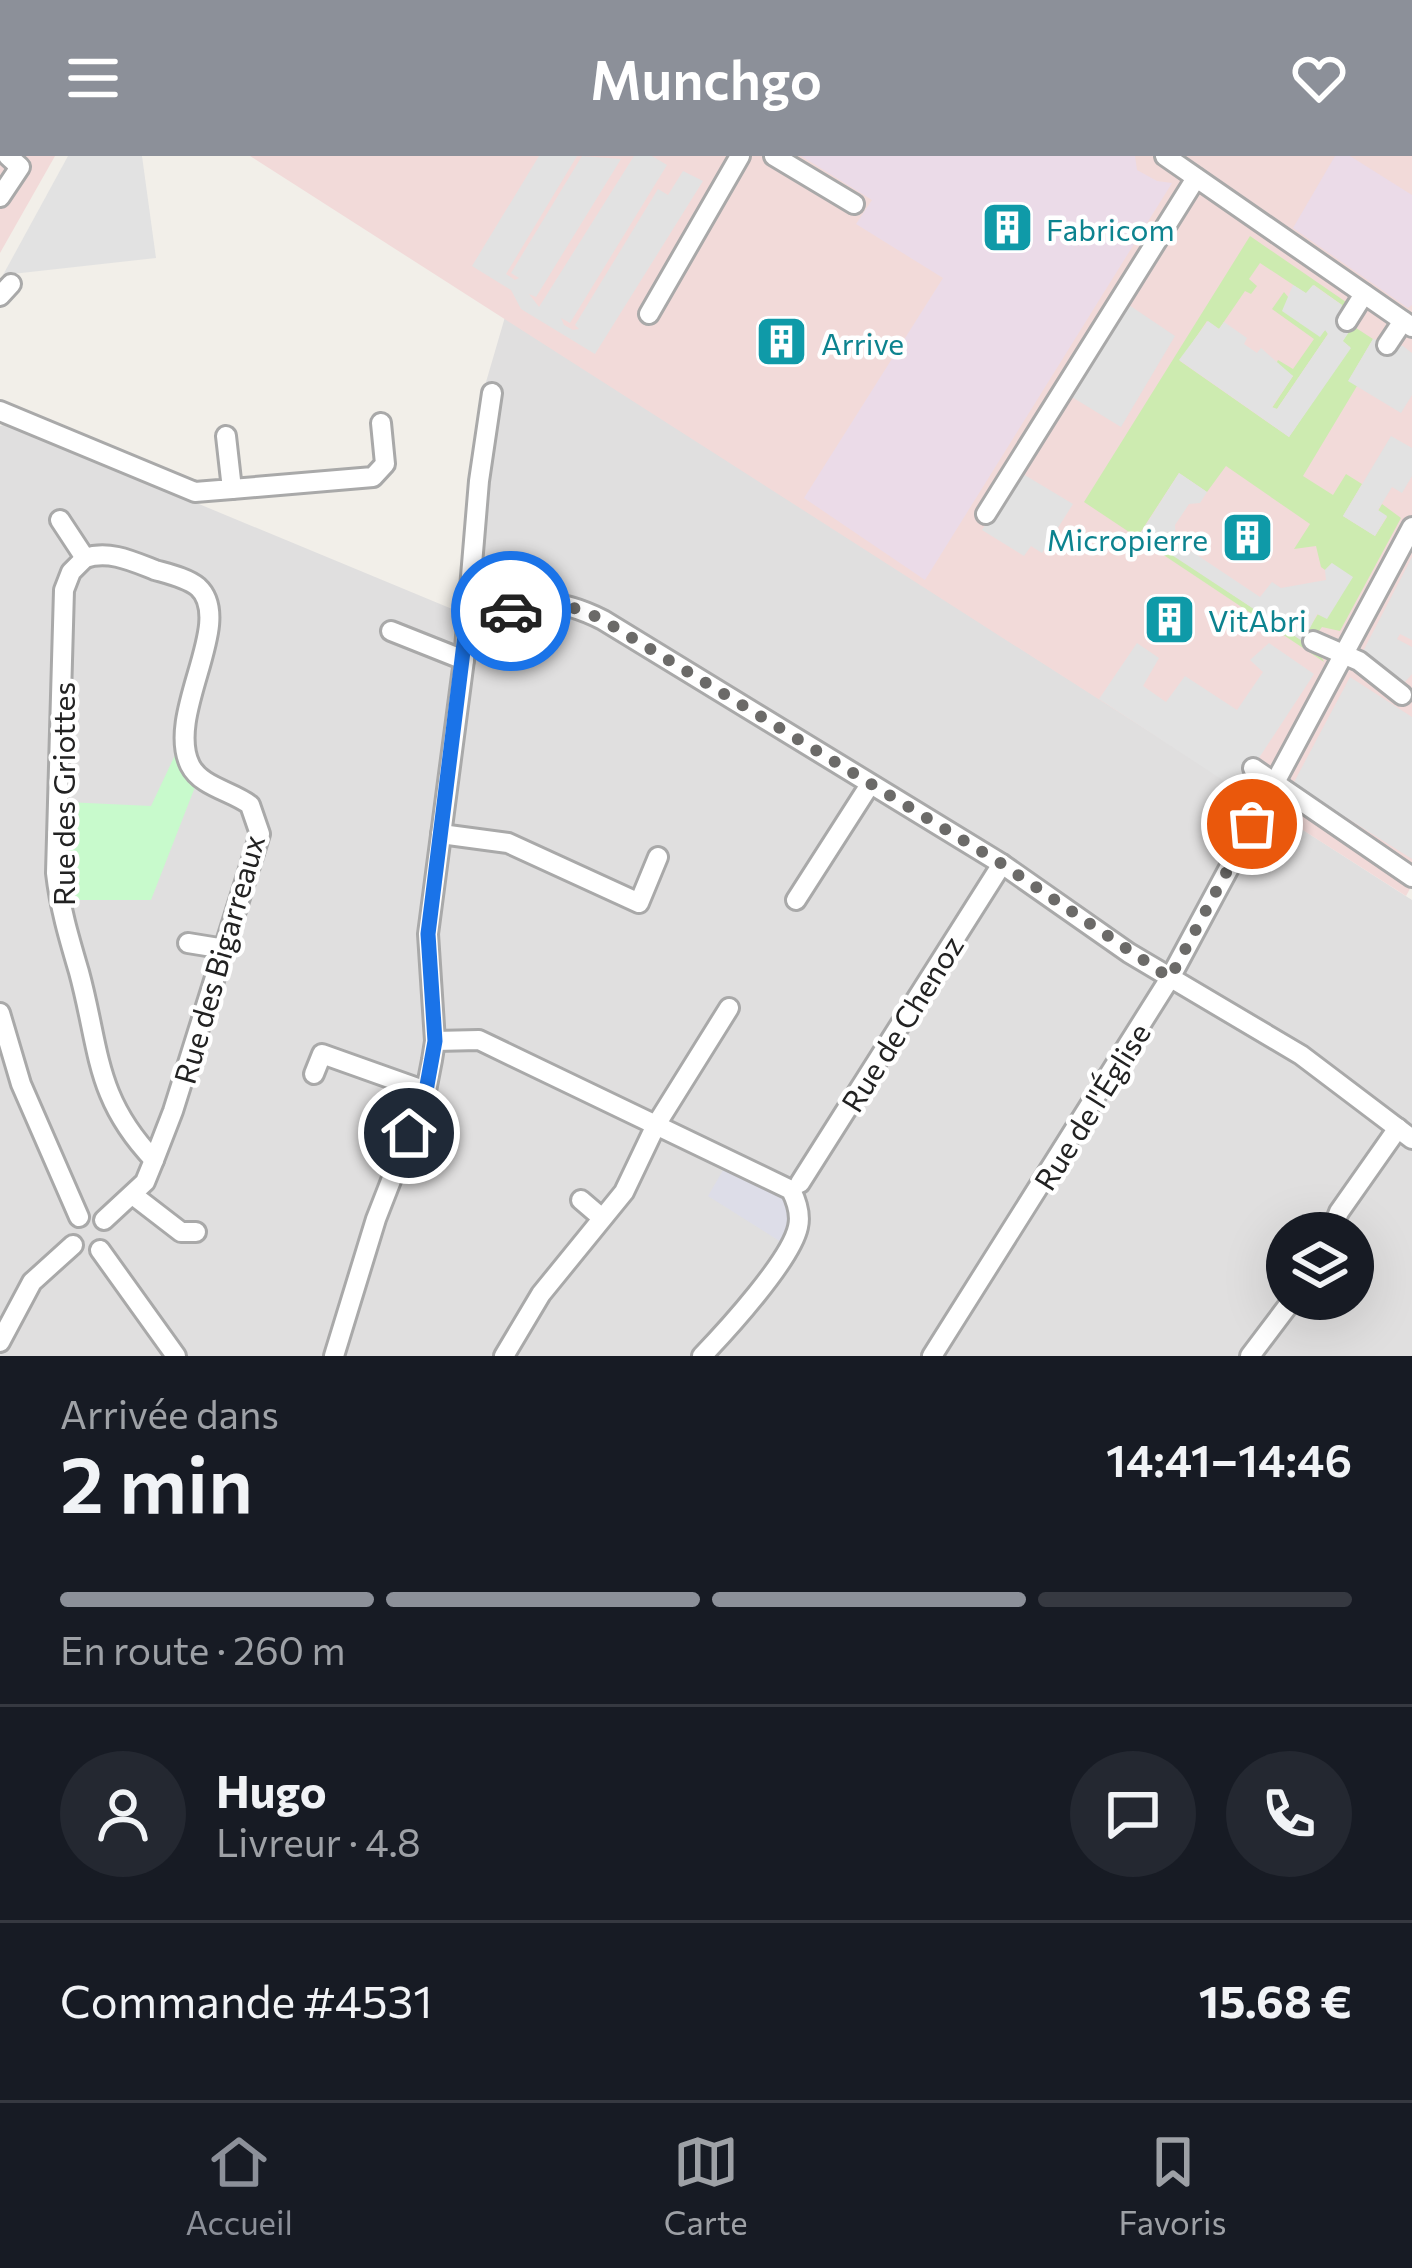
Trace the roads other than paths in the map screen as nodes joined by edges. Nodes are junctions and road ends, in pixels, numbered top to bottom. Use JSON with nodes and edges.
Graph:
{"nodes":[{"id":1,"x":8,"y":156,"type":"edge"},
{"id":2,"x":740,"y":156,"type":"edge"},
{"id":3,"x":774,"y":156,"type":"edge"},
{"id":4,"x":1165,"y":156,"type":"edge"},
{"id":5,"x":1196,"y":178,"type":"junction"},
{"id":6,"x":0,"y":197,"type":"edge"},
{"id":7,"x":854,"y":204,"type":"dead end"},
{"id":8,"x":1364,"y":294,"type":"junction"},
{"id":9,"x":649,"y":314,"type":"dead end"},
{"id":10,"x":1347,"y":321,"type":"dead end"},
{"id":11,"x":1408,"y":324,"type":"edge"},
{"id":12,"x":1387,"y":345,"type":"dead end"},
{"id":13,"x":492,"y":393,"type":"dead end"},
{"id":14,"x":0,"y":411,"type":"edge"},
{"id":15,"x":381,"y":423,"type":"dead end"},
{"id":16,"x":226,"y":436,"type":"dead end"},
{"id":17,"x":232,"y":489,"type":"junction"},
{"id":18,"x":986,"y":514,"type":"dead end"},
{"id":19,"x":60,"y":520,"type":"dead end"},
{"id":20,"x":1412,"y":526,"type":"edge"},
{"id":21,"x":85,"y":558,"type":"junction"},
{"id":22,"x":466,"y":627,"type":"junction"},
{"id":23,"x":391,"y":631,"type":"dead end"},
{"id":24,"x":1313,"y":641,"type":"dead end"},
{"id":25,"x":1343,"y":654,"type":"junction"},
{"id":26,"x":464,"y":660,"type":"junction"},
{"id":27,"x":1402,"y":695,"type":"dead end"},
{"id":28,"x":1253,"y":768,"type":"dead end"},
{"id":29,"x":869,"y":786,"type":"junction"},
{"id":30,"x":1273,"y":786,"type":"junction"},
{"id":31,"x":441,"y":834,"type":"junction"},
{"id":32,"x":658,"y":857,"type":"dead end"},
{"id":33,"x":1002,"y":864,"type":"junction"},
{"id":34,"x":1412,"y":877,"type":"edge"},
{"id":35,"x":796,"y":900,"type":"dead end"},
{"id":36,"x":188,"y":943,"type":"dead end"},
{"id":37,"x":225,"y":949,"type":"junction"},
{"id":38,"x":1170,"y":978,"type":"junction"},
{"id":39,"x":729,"y":1008,"type":"dead end"},
{"id":40,"x":0,"y":1013,"type":"edge"},
{"id":41,"x":435,"y":1041,"type":"junction"},
{"id":42,"x":314,"y":1074,"type":"dead end"},
{"id":43,"x":426,"y":1091,"type":"junction"},
{"id":44,"x":656,"y":1125,"type":"junction"},
{"id":45,"x":1405,"y":1134,"type":"edge"},
{"id":46,"x":154,"y":1160,"type":"junction"},
{"id":47,"x":796,"y":1187,"type":"junction"},
{"id":48,"x":134,"y":1195,"type":"junction"},
{"id":49,"x":581,"y":1200,"type":"dead end"},
{"id":50,"x":1339,"y":1212,"type":"edge"},
{"id":51,"x":79,"y":1217,"type":"junction"},
{"id":52,"x":602,"y":1219,"type":"junction"},
{"id":53,"x":104,"y":1220,"type":"junction"},
{"id":54,"x":196,"y":1232,"type":"dead end"},
{"id":55,"x":73,"y":1245,"type":"junction"},
{"id":56,"x":100,"y":1250,"type":"junction"},
{"id":57,"x":1277,"y":1320,"type":"edge"},
{"id":58,"x":0,"y":1342,"type":"edge"},
{"id":59,"x":176,"y":1356,"type":"edge"},
{"id":60,"x":334,"y":1356,"type":"edge"},
{"id":61,"x":504,"y":1356,"type":"edge"},
{"id":62,"x":702,"y":1356,"type":"edge"},
{"id":63,"x":932,"y":1356,"type":"edge"},
{"id":64,"x":1250,"y":1356,"type":"edge"}],
"edges":[{"from":1,"to":6,"type":"street"},
{"from":2,"to":9,"type":"street"},
{"from":3,"to":7,"type":"street"},
{"from":4,"to":5,"type":"street"},
{"from":5,"to":8,"type":"street"},
{"from":5,"to":18,"type":"street"},
{"from":8,"to":10,"type":"street"},
{"from":8,"to":11,"type":"street"},
{"from":11,"to":12,"type":"street"},
{"from":13,"to":22,"type":"street"},
{"from":14,"to":17,"type":"street"},
{"from":15,"to":17,"type":"street"},
{"from":16,"to":17,"type":"street"},
{"from":19,"to":21,"type":"street"},
{"from":20,"to":25,"type":"street","name":"Rue de l'Église"},
{"from":21,"to":37,"type":"street","name":"Rue des Bigarreaux"},
{"from":21,"to":46,"type":"street","name":"Rue des Griottes"},
{"from":22,"to":26,"type":"street"},
{"from":22,"to":29,"type":"street"},
{"from":23,"to":26,"type":"street"},
{"from":24,"to":25,"type":"street"},
{"from":25,"to":27,"type":"street"},
{"from":25,"to":30,"type":"street","name":"Rue de l'Église"},
{"from":26,"to":31,"type":"street"},
{"from":28,"to":30,"type":"street"},
{"from":29,"to":33,"type":"street"},
{"from":29,"to":35,"type":"street"},
{"from":30,"to":34,"type":"street"},
{"from":30,"to":38,"type":"street","name":"Rue de l'Église"},
{"from":31,"to":32,"type":"street"},
{"from":31,"to":41,"type":"street"},
{"from":33,"to":38,"type":"street"},
{"from":33,"to":47,"type":"street","name":"Rue de Chenoz"},
{"from":36,"to":37,"type":"street"},
{"from":37,"to":46,"type":"street","name":"Rue des Bigarreaux"},
{"from":38,"to":45,"type":"street"},
{"from":38,"to":63,"type":"street","name":"Rue de l'Église"},
{"from":39,"to":44,"type":"street"},
{"from":40,"to":51,"type":"street"},
{"from":41,"to":43,"type":"street"},
{"from":41,"to":44,"type":"street"},
{"from":42,"to":43,"type":"street"},
{"from":43,"to":60,"type":"street"},
{"from":44,"to":47,"type":"street"},
{"from":44,"to":52,"type":"street"},
{"from":45,"to":50,"type":"street"},
{"from":46,"to":48,"type":"street","name":"Rue des Bigarreaux"},
{"from":47,"to":62,"type":"street"},
{"from":48,"to":53,"type":"street","name":"Rue des Bigarreaux"},
{"from":48,"to":54,"type":"street"},
{"from":49,"to":52,"type":"street"},
{"from":51,"to":53,"type":"street"},
{"from":51,"to":55,"type":"street"},
{"from":52,"to":61,"type":"street"},
{"from":53,"to":56,"type":"street"},
{"from":55,"to":56,"type":"street"},
{"from":55,"to":58,"type":"street"},
{"from":56,"to":59,"type":"street"},
{"from":57,"to":64,"type":"street"}]}
